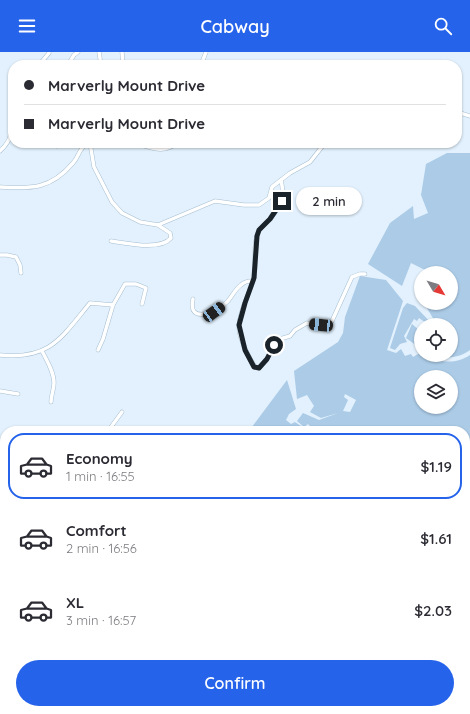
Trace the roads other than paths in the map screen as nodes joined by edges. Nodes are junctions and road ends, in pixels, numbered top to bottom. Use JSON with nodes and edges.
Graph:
{"nodes":[{"id":1,"x":78,"y":52,"type":"edge"},
{"id":2,"x":71,"y":60,"type":"edge"},
{"id":3,"x":8,"y":142,"type":"edge"},
{"id":4,"x":81,"y":148,"type":"edge"},
{"id":5,"x":90,"y":148,"type":"edge"},
{"id":6,"x":151,"y":148,"type":"edge"},
{"id":7,"x":170,"y":148,"type":"edge"},
{"id":8,"x":321,"y":148,"type":"edge"},
{"id":9,"x":0,"y":151,"type":"edge"},
{"id":10,"x":281,"y":180,"type":"junction"},
{"id":11,"x":0,"y":187,"type":"edge"},
{"id":12,"x":158,"y":225,"type":"junction"},
{"id":13,"x":111,"y":241,"type":"dead end"},
{"id":14,"x":0,"y":255,"type":"edge"},
{"id":15,"x":20,"y":273,"type":"dead end"},
{"id":16,"x":364,"y":274,"type":"dead end"},
{"id":17,"x":252,"y":282,"type":"junction"},
{"id":18,"x":193,"y":299,"type":"dead end"},
{"id":19,"x":142,"y":304,"type":"dead end"},
{"id":20,"x":113,"y":305,"type":"junction"},
{"id":21,"x":98,"y":350,"type":"dead end"},
{"id":22,"x":42,"y":351,"type":"junction"},
{"id":23,"x":0,"y":355,"type":"edge"},
{"id":24,"x":0,"y":390,"type":"edge"},
{"id":25,"x":18,"y":394,"type":"dead end"},
{"id":26,"x":51,"y":402,"type":"dead end"},
{"id":27,"x":122,"y":412,"type":"dead end"},
{"id":28,"x":112,"y":426,"type":"edge"}],
"edges":[{"from":1,"to":2,"type":"street"},
{"from":3,"to":9,"type":"street"},
{"from":4,"to":11,"type":"street"},
{"from":5,"to":12,"type":"street"},
{"from":6,"to":7,"type":"street"},
{"from":8,"to":10,"type":"street"},
{"from":10,"to":12,"type":"street"},
{"from":10,"to":17,"type":"street"},
{"from":12,"to":13,"type":"street"},
{"from":14,"to":15,"type":"street"},
{"from":16,"to":17,"type":"street"},
{"from":17,"to":18,"type":"street"},
{"from":19,"to":20,"type":"street"},
{"from":20,"to":21,"type":"street"},
{"from":20,"to":22,"type":"street"},
{"from":22,"to":23,"type":"street"},
{"from":22,"to":26,"type":"street"},
{"from":24,"to":25,"type":"street"},
{"from":27,"to":28,"type":"street"}]}
